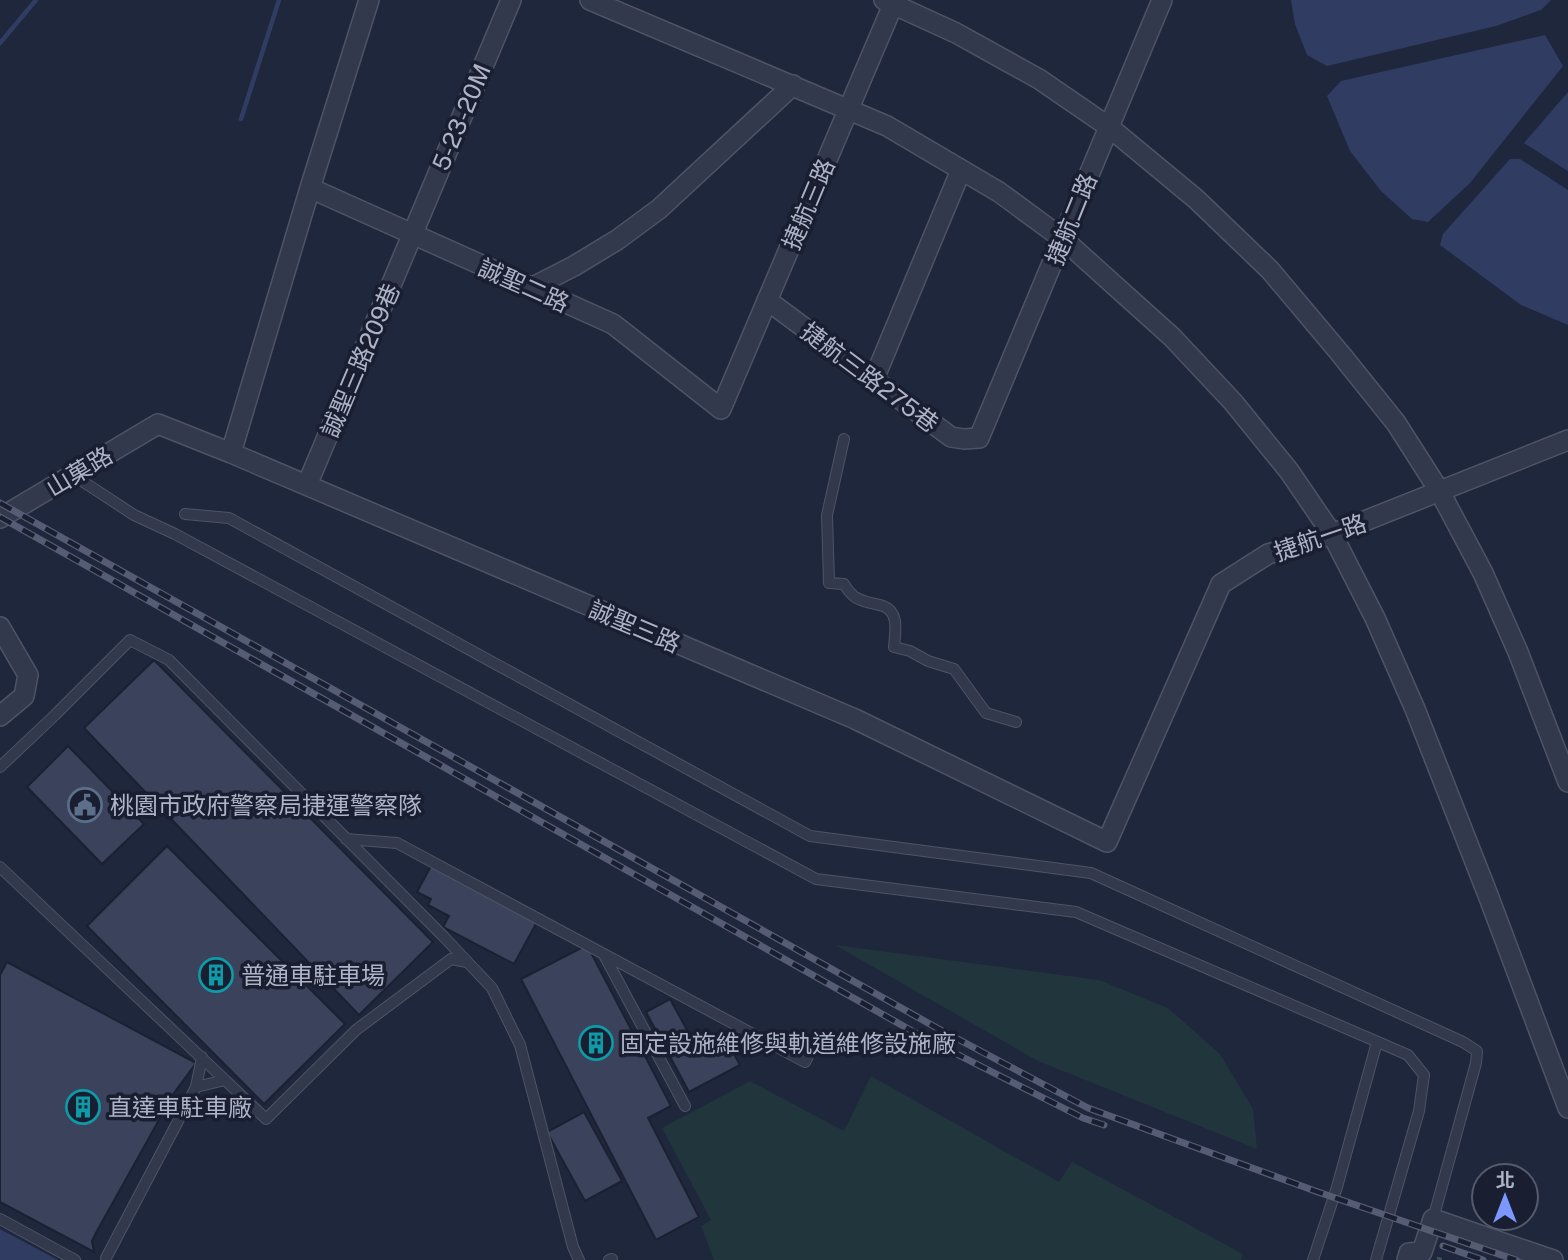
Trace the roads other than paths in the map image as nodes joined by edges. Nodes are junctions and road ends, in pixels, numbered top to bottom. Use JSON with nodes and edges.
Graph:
{"nodes":[{"id":1,"x":369,"y":0,"type":"edge"},
{"id":2,"x":511,"y":0,"type":"edge"},
{"id":3,"x":590,"y":0,"type":"edge"},
{"id":4,"x":1162,"y":0,"type":"edge"},
{"id":5,"x":891,"y":1,"type":"edge"},
{"id":6,"x":793,"y":85,"type":"junction"},
{"id":7,"x":848,"y":109,"type":"junction"},
{"id":8,"x":1109,"y":127,"type":"junction"},
{"id":9,"x":961,"y":170,"type":"junction"},
{"id":10,"x":310,"y":188,"type":"junction"},
{"id":11,"x":412,"y":235,"type":"junction"},
{"id":12,"x":1063,"y":239,"type":"junction"},
{"id":13,"x":531,"y":288,"type":"junction"},
{"id":14,"x":767,"y":300,"type":"junction"},
{"id":15,"x":874,"y":379,"type":"junction"},
{"id":16,"x":721,"y":409,"type":"joint"},
{"id":17,"x":158,"y":424,"type":"joint"},
{"id":18,"x":979,"y":438,"type":"joint"},
{"id":19,"x":844,"y":439,"type":"dead end"},
{"id":20,"x":1568,"y":440,"type":"edge"},
{"id":21,"x":231,"y":453,"type":"junction"},
{"id":22,"x":72,"y":475,"type":"junction"},
{"id":23,"x":307,"y":485,"type":"junction"},
{"id":24,"x":1440,"y":492,"type":"junction"},
{"id":25,"x":185,"y":514,"type":"dead end"},
{"id":26,"x":0,"y":518,"type":"edge"},
{"id":27,"x":1332,"y":534,"type":"junction"},
{"id":28,"x":0,"y":627,"type":"edge"},
{"id":29,"x":0,"y":716,"type":"edge"},
{"id":30,"x":1016,"y":722,"type":"dead end"},
{"id":31,"x":0,"y":766,"type":"edge"},
{"id":32,"x":1568,"y":782,"type":"edge"},
{"id":33,"x":346,"y":839,"type":"junction"},
{"id":34,"x":1107,"y":842,"type":"joint"},
{"id":35,"x":0,"y":867,"type":"edge"},
{"id":36,"x":604,"y":954,"type":"junction"},
{"id":37,"x":467,"y":962,"type":"junction"},
{"id":38,"x":816,"y":1042,"type":"dead end"},
{"id":39,"x":1377,"y":1042,"type":"junction"},
{"id":40,"x":202,"y":1058,"type":"junction"},
{"id":41,"x":225,"y":1080,"type":"junction"},
{"id":42,"x":196,"y":1087,"type":"junction"},
{"id":43,"x":685,"y":1106,"type":"dead end"},
{"id":44,"x":1568,"y":1108,"type":"edge"},
{"id":45,"x":0,"y":1219,"type":"edge"},
{"id":46,"x":1433,"y":1219,"type":"junction"},
{"id":47,"x":106,"y":1258,"type":"dead end"},
{"id":48,"x":75,"y":1260,"type":"edge"},
{"id":49,"x":579,"y":1260,"type":"edge"},
{"id":50,"x":1313,"y":1260,"type":"edge"},
{"id":51,"x":1376,"y":1260,"type":"edge"},
{"id":52,"x":1407,"y":1260,"type":"edge"},
{"id":53,"x":1553,"y":1260,"type":"edge"}],
"edges":[{"from":1,"to":10,"type":"street"},
{"from":2,"to":11,"type":"street","name":"5-23-20M"},
{"from":3,"to":6,"type":"street"},
{"from":4,"to":8,"type":"street","name":"捷航二路"},
{"from":5,"to":7,"type":"street","name":"捷航三路"},
{"from":5,"to":8,"type":"street"},
{"from":6,"to":7,"type":"street"},
{"from":6,"to":13,"type":"street"},
{"from":7,"to":9,"type":"street"},
{"from":7,"to":14,"type":"street","name":"捷航三路"},
{"from":8,"to":12,"type":"street","name":"捷航二路"},
{"from":8,"to":24,"type":"street"},
{"from":9,"to":12,"type":"street"},
{"from":9,"to":15,"type":"street"},
{"from":10,"to":11,"type":"street","name":"誠聖二路"},
{"from":10,"to":21,"type":"street"},
{"from":11,"to":13,"type":"street","name":"誠聖二路"},
{"from":11,"to":23,"type":"street","name":"誠聖三路209巷"},
{"from":12,"to":18,"type":"street","name":"捷航二路"},
{"from":12,"to":27,"type":"street"},
{"from":13,"to":16,"type":"street","name":"誠聖二路"},
{"from":14,"to":15,"type":"street","name":"捷航三路275巷"},
{"from":14,"to":16,"type":"street","name":"捷航三路"},
{"from":15,"to":18,"type":"street","name":"捷航三路275巷"},
{"from":17,"to":21,"type":"street","name":"誠聖三路"},
{"from":17,"to":22,"type":"street","name":"山菓路"},
{"from":19,"to":30,"type":"lane"},
{"from":20,"to":24,"type":"street","name":"捷航一路"},
{"from":21,"to":23,"type":"street","name":"誠聖三路"},
{"from":22,"to":26,"type":"street","name":"山菓路"},
{"from":22,"to":39,"type":"lane"},
{"from":23,"to":34,"type":"street","name":"誠聖三路"},
{"from":24,"to":27,"type":"street","name":"捷航一路"},
{"from":24,"to":32,"type":"street"},
{"from":25,"to":46,"type":"lane"},
{"from":27,"to":34,"type":"street","name":"捷航一路"},
{"from":27,"to":44,"type":"street"},
{"from":28,"to":29,"type":"street"},
{"from":31,"to":33,"type":"lane"},
{"from":33,"to":36,"type":"lane"},
{"from":33,"to":37,"type":"lane"},
{"from":35,"to":40,"type":"lane"},
{"from":36,"to":38,"type":"lane"},
{"from":36,"to":43,"type":"lane"},
{"from":37,"to":41,"type":"lane"},
{"from":37,"to":49,"type":"lane"},
{"from":39,"to":50,"type":"lane"},
{"from":39,"to":51,"type":"lane"},
{"from":40,"to":41,"type":"lane"},
{"from":40,"to":42,"type":"lane"},
{"from":41,"to":42,"type":"lane"},
{"from":42,"to":47,"type":"lane"},
{"from":45,"to":48,"type":"lane"},
{"from":46,"to":52,"type":"street"},
{"from":46,"to":53,"type":"street"}]}
